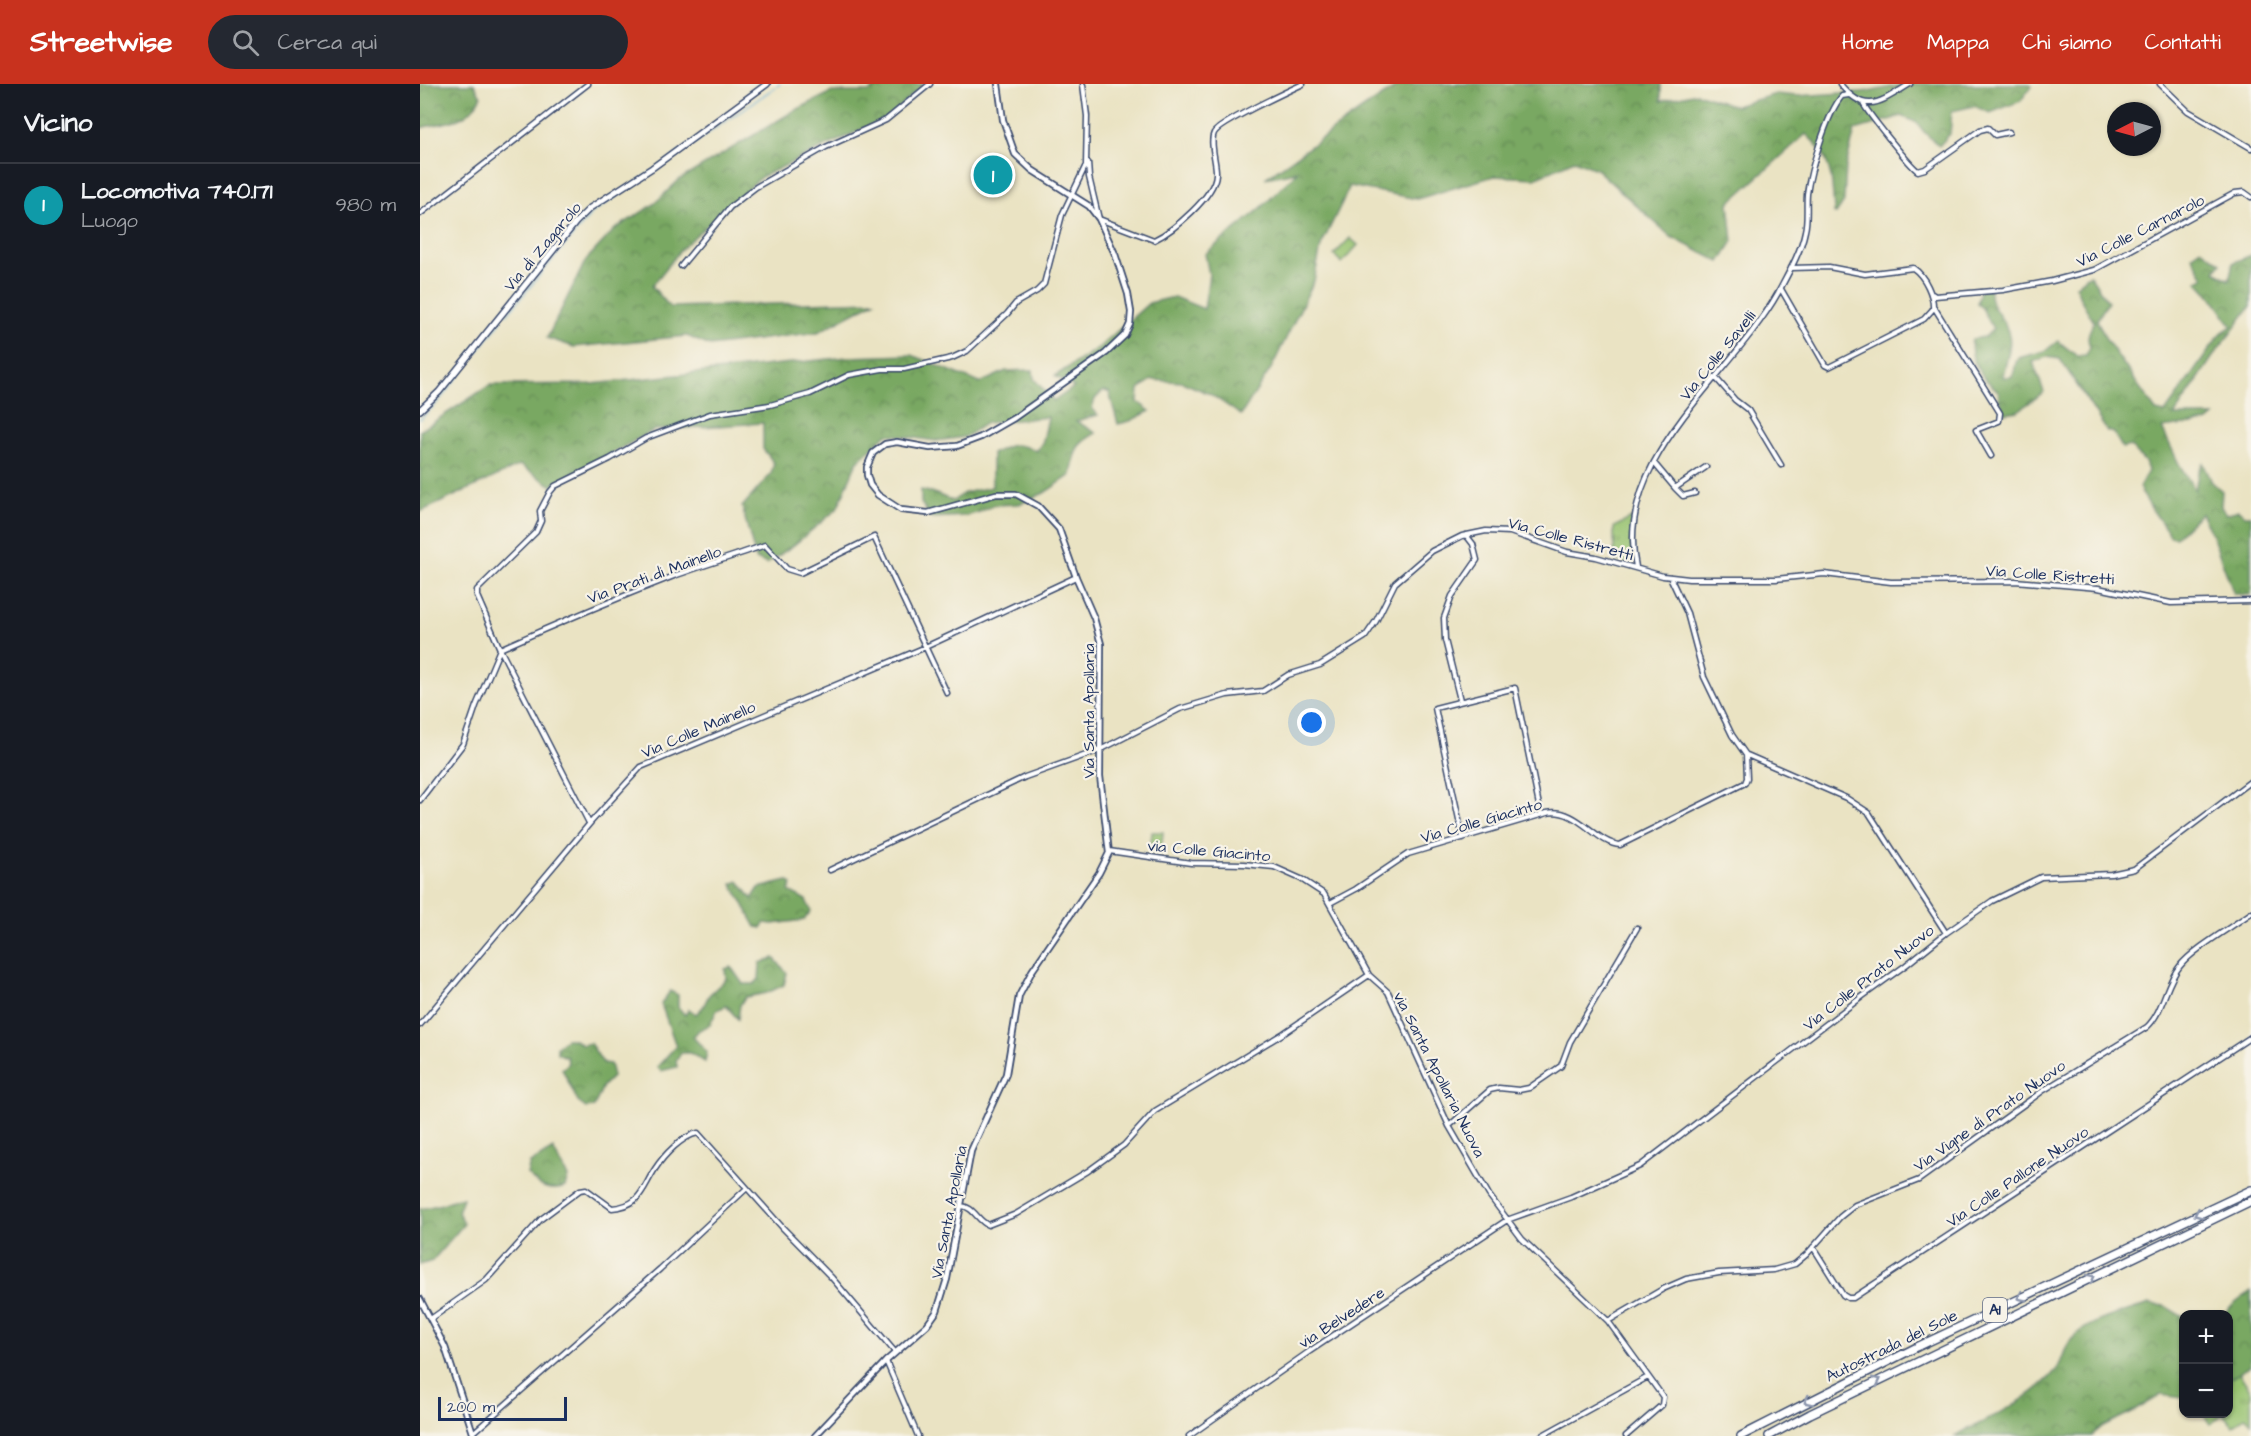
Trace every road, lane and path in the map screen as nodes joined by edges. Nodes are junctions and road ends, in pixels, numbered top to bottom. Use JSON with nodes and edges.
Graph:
{"nodes":[{"id":1,"x":588,"y":84,"type":"edge"},
{"id":2,"x":767,"y":84,"type":"edge"},
{"id":3,"x":930,"y":84,"type":"edge"},
{"id":4,"x":998,"y":84,"type":"edge"},
{"id":5,"x":1303,"y":84,"type":"edge"},
{"id":6,"x":1840,"y":84,"type":"edge"},
{"id":7,"x":1910,"y":84,"type":"edge"},
{"id":8,"x":2160,"y":84,"type":"edge"},
{"id":9,"x":1083,"y":85,"type":"edge"},
{"id":10,"x":1848,"y":95,"type":"junction"},
{"id":11,"x":1863,"y":103,"type":"junction"},
{"id":12,"x":2009,"y":132,"type":"dead end"},
{"id":13,"x":1087,"y":146,"type":"junction"},
{"id":14,"x":2251,"y":148,"type":"edge"},
{"id":15,"x":1071,"y":196,"type":"junction"},
{"id":16,"x":2251,"y":197,"type":"edge"},
{"id":17,"x":420,"y":214,"type":"edge"},
{"id":18,"x":1099,"y":219,"type":"junction"},
{"id":19,"x":681,"y":266,"type":"dead end"},
{"id":20,"x":1791,"y":268,"type":"junction"},
{"id":21,"x":1780,"y":288,"type":"junction"},
{"id":22,"x":1930,"y":291,"type":"junction"},
{"id":23,"x":1933,"y":306,"type":"junction"},
{"id":24,"x":1715,"y":377,"type":"junction"},
{"id":25,"x":420,"y":410,"type":"edge"},
{"id":26,"x":1991,"y":456,"type":"dead end"},
{"id":27,"x":1654,"y":463,"type":"junction"},
{"id":28,"x":1781,"y":465,"type":"dead end"},
{"id":29,"x":1706,"y":467,"type":"dead end"},
{"id":30,"x":1675,"y":488,"type":"junction"},
{"id":31,"x":1695,"y":493,"type":"dead end"},
{"id":32,"x":1466,"y":535,"type":"junction"},
{"id":33,"x":1636,"y":567,"type":"junction"},
{"id":34,"x":1076,"y":577,"type":"junction"},
{"id":35,"x":1669,"y":577,"type":"junction"},
{"id":36,"x":2251,"y":601,"type":"edge"},
{"id":37,"x":926,"y":646,"type":"junction"},
{"id":38,"x":500,"y":649,"type":"junction"},
{"id":39,"x":947,"y":693,"type":"dead end"},
{"id":40,"x":1460,"y":700,"type":"junction"},
{"id":41,"x":1100,"y":750,"type":"junction"},
{"id":42,"x":1746,"y":755,"type":"junction"},
{"id":43,"x":2251,"y":781,"type":"edge"},
{"id":44,"x":420,"y":800,"type":"edge"},
{"id":45,"x":1541,"y":815,"type":"junction"},
{"id":46,"x":589,"y":824,"type":"junction"},
{"id":47,"x":1463,"y":838,"type":"junction"},
{"id":48,"x":1109,"y":851,"type":"junction"},
{"id":49,"x":830,"y":870,"type":"dead end"},
{"id":50,"x":1330,"y":903,"type":"junction"},
{"id":51,"x":2251,"y":912,"type":"edge"},
{"id":52,"x":1637,"y":928,"type":"dead end"},
{"id":53,"x":1946,"y":933,"type":"junction"},
{"id":54,"x":1369,"y":975,"type":"junction"},
{"id":55,"x":420,"y":1025,"type":"edge"},
{"id":56,"x":2251,"y":1037,"type":"edge"},
{"id":57,"x":1449,"y":1126,"type":"junction"},
{"id":58,"x":747,"y":1188,"type":"junction"},
{"id":59,"x":2251,"y":1190,"type":"edge"},
{"id":60,"x":2251,"y":1201,"type":"edge"},
{"id":61,"x":961,"y":1206,"type":"junction"},
{"id":62,"x":1507,"y":1221,"type":"junction"},
{"id":63,"x":1814,"y":1247,"type":"junction"},
{"id":64,"x":420,"y":1299,"type":"edge"},
{"id":65,"x":432,"y":1318,"type":"junction"},
{"id":66,"x":1608,"y":1321,"type":"junction"},
{"id":67,"x":895,"y":1352,"type":"junction"},
{"id":68,"x":886,"y":1361,"type":"junction"},
{"id":69,"x":1648,"y":1377,"type":"junction"},
{"id":70,"x":473,"y":1435,"type":"edge"},
{"id":71,"x":815,"y":1436,"type":"edge"},
{"id":72,"x":918,"y":1436,"type":"edge"},
{"id":73,"x":1189,"y":1436,"type":"edge"},
{"id":74,"x":1541,"y":1436,"type":"edge"},
{"id":75,"x":1626,"y":1436,"type":"edge"},
{"id":76,"x":1741,"y":1436,"type":"edge"},
{"id":77,"x":1769,"y":1436,"type":"edge"}],
"edges":[{"from":1,"to":17,"type":"street"},
{"from":2,"to":25,"type":"main road","name":"Via di Zagarolo"},
{"from":3,"to":19,"type":"street"},
{"from":4,"to":15,"type":"street","name":"Via Santa Apollaria"},
{"from":5,"to":18,"type":"street"},
{"from":6,"to":10,"type":"street"},
{"from":7,"to":11,"type":"street"},
{"from":8,"to":14,"type":"street"},
{"from":9,"to":13,"type":"street"},
{"from":10,"to":11,"type":"street"},
{"from":10,"to":20,"type":"street","name":"Via Colle Savelli"},
{"from":11,"to":12,"type":"street"},
{"from":13,"to":15,"type":"street"},
{"from":13,"to":18,"type":"street"},
{"from":15,"to":18,"type":"street","name":"Via Santa Apollaria"},
{"from":15,"to":38,"type":"street"},
{"from":16,"to":22,"type":"street","name":"Via Colle Carnarolo"},
{"from":18,"to":34,"type":"street","name":"Via Santa Apollaria"},
{"from":20,"to":21,"type":"street","name":"Via Colle Savelli"},
{"from":20,"to":22,"type":"street"},
{"from":21,"to":23,"type":"street"},
{"from":21,"to":24,"type":"street","name":"Via Colle Savelli"},
{"from":22,"to":23,"type":"street"},
{"from":23,"to":26,"type":"street"},
{"from":24,"to":27,"type":"street","name":"Via Colle Savelli"},
{"from":24,"to":28,"type":"street"},
{"from":27,"to":30,"type":"street"},
{"from":27,"to":33,"type":"street","name":"Via Colle Savelli"},
{"from":29,"to":30,"type":"street"},
{"from":30,"to":31,"type":"street"},
{"from":32,"to":33,"type":"street","name":"Via Colle Ristretti"},
{"from":32,"to":40,"type":"street"},
{"from":32,"to":41,"type":"street","name":"Via Colle Ristretti"},
{"from":33,"to":35,"type":"street","name":"Via Colle Ristretti"},
{"from":34,"to":37,"type":"street","name":"Via Colle Mainello"},
{"from":34,"to":41,"type":"street","name":"Via Santa Apollaria"},
{"from":35,"to":36,"type":"street","name":"Via Colle Ristretti"},
{"from":35,"to":42,"type":"street"},
{"from":37,"to":38,"type":"street","name":"Via Prati di Mainello"},
{"from":37,"to":39,"type":"street"},
{"from":37,"to":46,"type":"street","name":"Via Colle Mainello"},
{"from":38,"to":44,"type":"street"},
{"from":38,"to":46,"type":"street"},
{"from":40,"to":45,"type":"street"},
{"from":40,"to":47,"type":"street"},
{"from":41,"to":48,"type":"street","name":"Via Santa Apollaria"},
{"from":41,"to":49,"type":"street","name":"Via Colle Ristretti"},
{"from":42,"to":45,"type":"street","name":"Via Colle Giacinto"},
{"from":42,"to":53,"type":"street"},
{"from":43,"to":53,"type":"street","name":"Via Colle Prato Nuovo"},
{"from":45,"to":47,"type":"street","name":"Via Colle Giacinto"},
{"from":46,"to":55,"type":"street","name":"Via Colle Mainello"},
{"from":47,"to":50,"type":"street","name":"Via Colle Giacinto"},
{"from":48,"to":50,"type":"street","name":"via Colle Giacinto"},
{"from":48,"to":61,"type":"street","name":"Via Santa Apollaria"},
{"from":50,"to":54,"type":"street","name":"via Santa Apollaria Nuova"},
{"from":51,"to":63,"type":"street","name":"Via Vigne di Prato Nuovo"},
{"from":52,"to":57,"type":"street"},
{"from":53,"to":62,"type":"street","name":"Via Colle Prato Nuovo"},
{"from":54,"to":57,"type":"street","name":"via Santa Apollaria Nuova"},
{"from":54,"to":61,"type":"street"},
{"from":56,"to":63,"type":"street","name":"Via Colle Pallone Nuovo"},
{"from":57,"to":62,"type":"street","name":"via Santa Apollaria Nuova"},
{"from":58,"to":65,"type":"street"},
{"from":58,"to":67,"type":"street"},
{"from":58,"to":70,"type":"street"},
{"from":59,"to":76,"type":"highway","name":"Autostrada del Sole","number":"A1","one_way":true},
{"from":77,"to":60,"type":"highway","name":"Autostrada del Sole","number":"A1","one_way":true},
{"from":61,"to":67,"type":"street","name":"Via Santa Apollaria"},
{"from":62,"to":66,"type":"street","name":"via Santa Apollaria Nuova"},
{"from":62,"to":73,"type":"street","name":"via Belvedere"},
{"from":63,"to":66,"type":"street","name":"Via Vigne di Prato Nuovo"},
{"from":64,"to":65,"type":"street"},
{"from":65,"to":70,"type":"street"},
{"from":66,"to":69,"type":"street","name":"via Santa Apollaria Nuova"},
{"from":67,"to":68,"type":"street","name":"Via Santa Apollaria"},
{"from":68,"to":71,"type":"street","name":"Via Santa Apollaria"},
{"from":68,"to":72,"type":"street"},
{"from":69,"to":74,"type":"street"},
{"from":69,"to":75,"type":"street","name":"via Santa Apollaria Nuova"}]}
